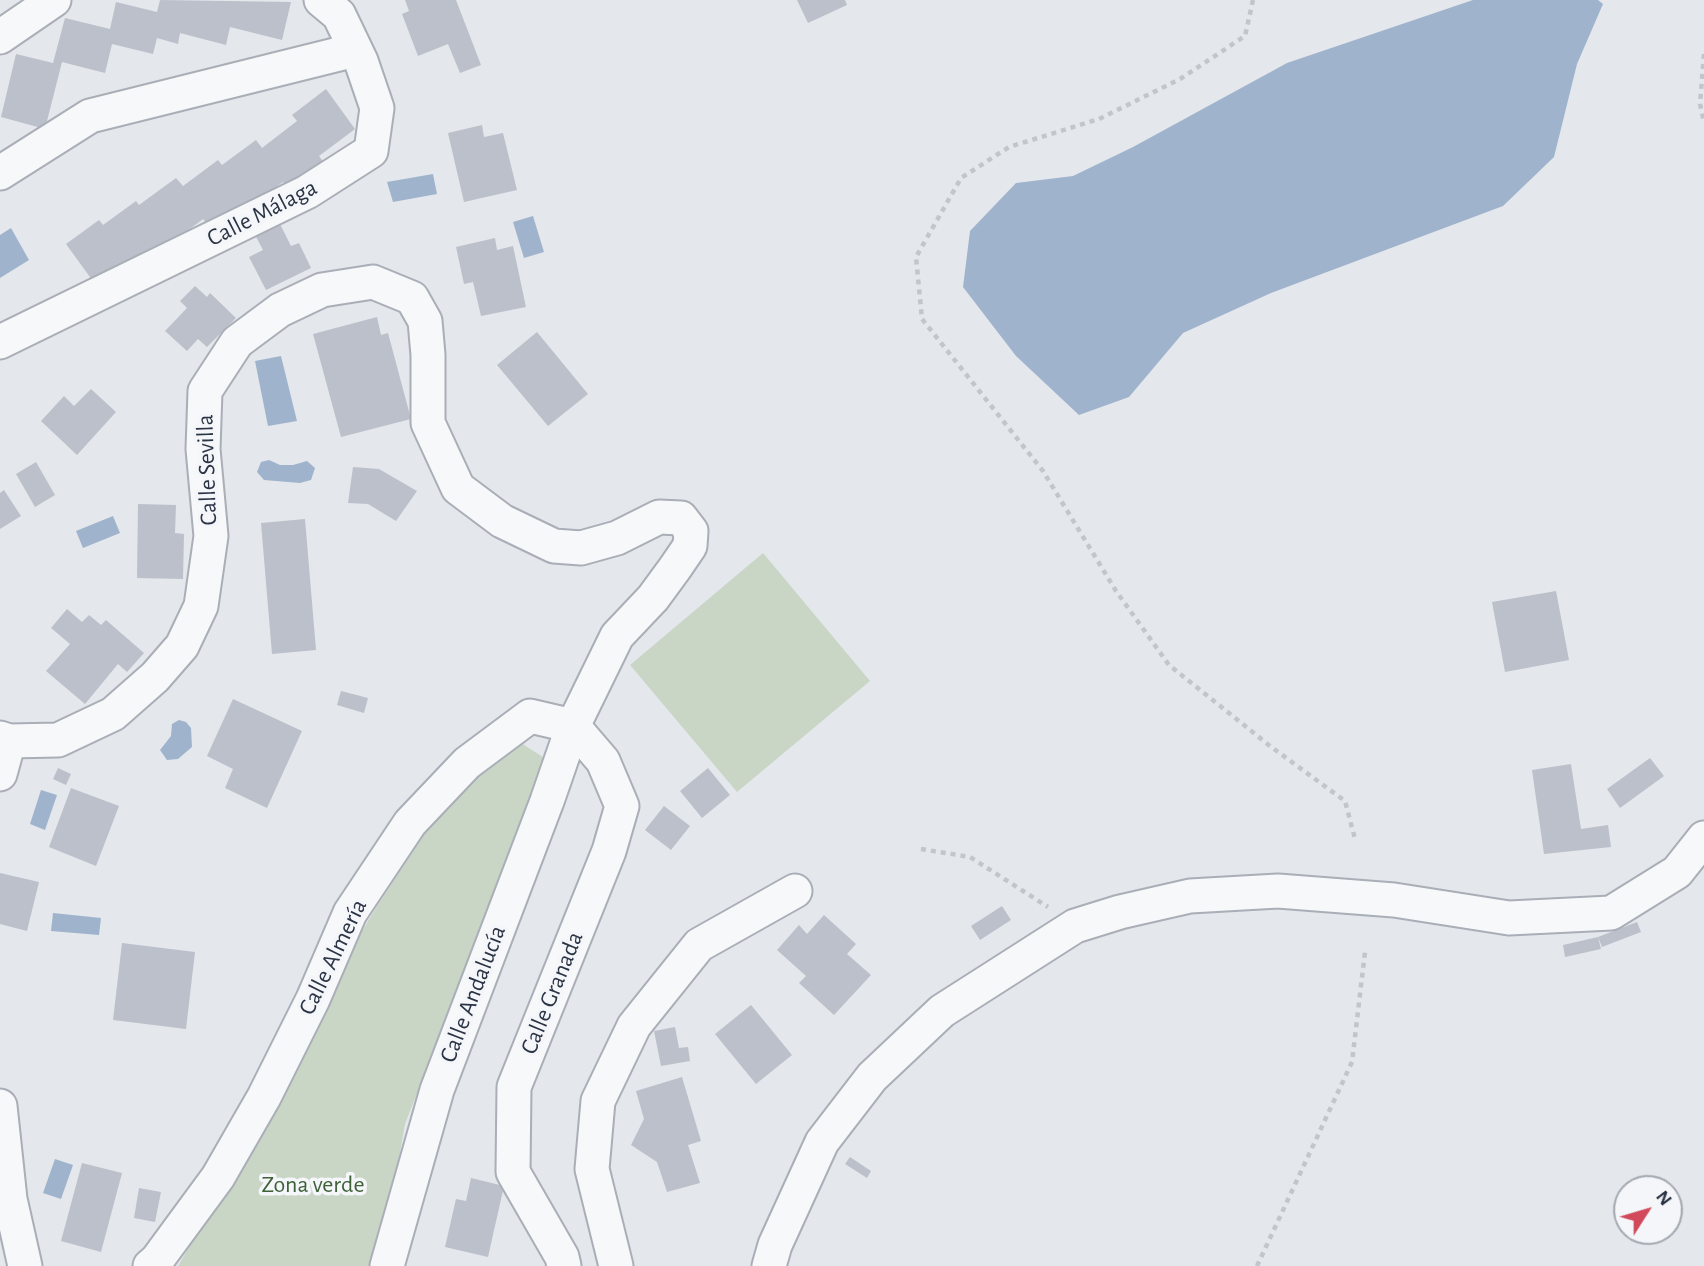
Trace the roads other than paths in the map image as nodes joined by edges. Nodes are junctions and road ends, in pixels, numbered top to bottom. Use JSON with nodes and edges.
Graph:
{"nodes":[{"id":1,"x":54,"y":0,"type":"edge"},
{"id":2,"x":321,"y":0,"type":"edge"},
{"id":3,"x":0,"y":37,"type":"edge"},
{"id":4,"x":355,"y":50,"type":"junction"},
{"id":5,"x":0,"y":173,"type":"edge"},
{"id":6,"x":0,"y":342,"type":"edge"},
{"id":7,"x":573,"y":726,"type":"junction"},
{"id":8,"x":5,"y":739,"type":"edge"},
{"id":9,"x":0,"y":774,"type":"edge"},
{"id":10,"x":1704,"y":838,"type":"edge"},
{"id":11,"x":795,"y":891,"type":"dead end"},
{"id":12,"x":0,"y":1106,"type":"edge"},
{"id":13,"x":25,"y":1266,"type":"edge"},
{"id":14,"x":150,"y":1266,"type":"edge"},
{"id":15,"x":387,"y":1266,"type":"edge"},
{"id":16,"x":564,"y":1266,"type":"edge"},
{"id":17,"x":616,"y":1266,"type":"edge"},
{"id":18,"x":769,"y":1266,"type":"edge"}],
"edges":[{"from":1,"to":3,"type":"street"},
{"from":2,"to":4,"type":"street","name":"Calle Málaga"},
{"from":4,"to":5,"type":"street"},
{"from":4,"to":6,"type":"street","name":"Calle Málaga"},
{"from":7,"to":8,"type":"street","name":"Calle Sevilla"},
{"from":7,"to":14,"type":"street","name":"Calle Almería"},
{"from":7,"to":15,"type":"street","name":"Calle Andalucía"},
{"from":7,"to":16,"type":"street","name":"Calle Granada"},
{"from":8,"to":9,"type":"street"},
{"from":10,"to":18,"type":"street"},
{"from":11,"to":17,"type":"street"},
{"from":12,"to":13,"type":"street"}]}
